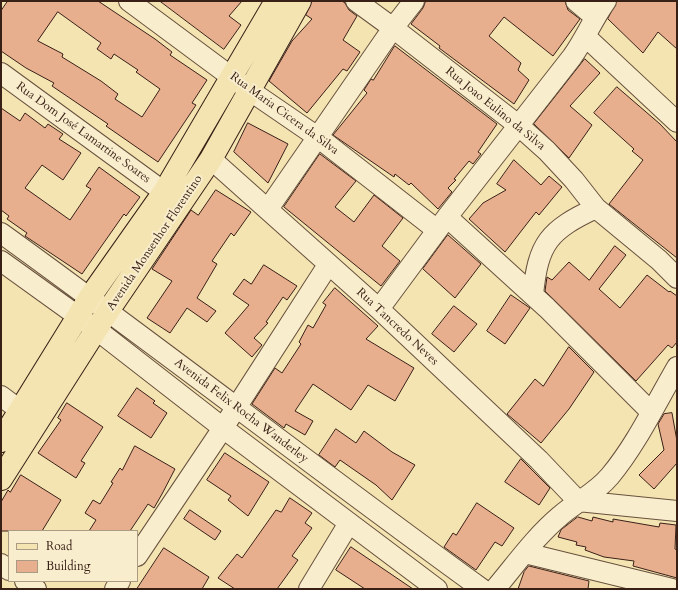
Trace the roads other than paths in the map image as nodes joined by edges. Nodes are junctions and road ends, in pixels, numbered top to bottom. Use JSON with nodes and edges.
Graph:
{"nodes":[{"id":1,"x":129,"y":1,"type":"edge"},
{"id":2,"x":276,"y":1,"type":"edge"},
{"id":3,"x":300,"y":1,"type":"edge"},
{"id":4,"x":356,"y":1,"type":"edge"},
{"id":5,"x":414,"y":1,"type":"edge"},
{"id":6,"x":576,"y":1,"type":"edge"},
{"id":7,"x":601,"y":9,"type":"edge"},
{"id":8,"x":393,"y":28,"type":"junction"},
{"id":9,"x":586,"y":38,"type":"junction"},
{"id":10,"x":1,"y":73,"type":"edge"},
{"id":11,"x":231,"y":76,"type":"junction"},
{"id":12,"x":249,"y":90,"type":"junction"},
{"id":13,"x":677,"y":122,"type":"edge"},
{"id":14,"x":518,"y":125,"type":"junction"},
{"id":15,"x":319,"y":138,"type":"junction"},
{"id":16,"x":211,"y":160,"type":"junction"},
{"id":17,"x":164,"y":192,"type":"junction"},
{"id":18,"x":596,"y":208,"type":"junction"},
{"id":19,"x":268,"y":209,"type":"junction"},
{"id":20,"x":442,"y":223,"type":"junction"},
{"id":21,"x":1,"y":233,"type":"edge"},
{"id":22,"x":1,"y":261,"type":"edge"},
{"id":23,"x":328,"y":265,"type":"junction"},
{"id":24,"x":677,"y":278,"type":"edge"},
{"id":25,"x":532,"y":295,"type":"junction"},
{"id":26,"x":90,"y":297,"type":"junction"},
{"id":27,"x":379,"y":309,"type":"junction"},
{"id":28,"x":79,"y":316,"type":"junction"},
{"id":29,"x":103,"y":320,"type":"junction"},
{"id":30,"x":677,"y":367,"type":"edge"},
{"id":31,"x":1,"y":396,"type":"edge"},
{"id":32,"x":236,"y":406,"type":"junction"},
{"id":33,"x":21,"y":411,"type":"junction"},
{"id":34,"x":651,"y":412,"type":"junction"},
{"id":35,"x":223,"y":428,"type":"junction"},
{"id":36,"x":1,"y":441,"type":"edge"},
{"id":37,"x":1,"y":479,"type":"edge"},
{"id":38,"x":578,"y":501,"type":"junction"},
{"id":39,"x":677,"y":511,"type":"edge"},
{"id":40,"x":349,"y":523,"type":"junction"},
{"id":41,"x":525,"y":553,"type":"junction"},
{"id":42,"x":138,"y":555,"type":"edge"},
{"id":43,"x":26,"y":582,"type":"edge"},
{"id":44,"x":36,"y":589,"type":"edge"},
{"id":45,"x":309,"y":589,"type":"edge"},
{"id":46,"x":437,"y":589,"type":"edge"},
{"id":47,"x":482,"y":589,"type":"edge"},
{"id":48,"x":495,"y":589,"type":"edge"},
{"id":49,"x":672,"y":589,"type":"edge"}],
"edges":[{"from":1,"to":11,"type":"street","name":"Rua Maria Cicera da Silva"},
{"from":2,"to":11,"type":"main road","name":"Avenida Monsenhor Florentino"},
{"from":3,"to":12,"type":"main road","name":"Avenida Monsenhor Florentino"},
{"from":4,"to":8,"type":"street","name":"Rua Joao Eulino da Silva"},
{"from":5,"to":8,"type":"street"},
{"from":6,"to":7,"type":"street"},
{"from":7,"to":9,"type":"street"},
{"from":8,"to":14,"type":"street","name":"Rua Joao Eulino da Silva"},
{"from":8,"to":15,"type":"street"},
{"from":9,"to":13,"type":"street"},
{"from":9,"to":14,"type":"street"},
{"from":10,"to":17,"type":"street","name":"Rua Dom José Lamartine Soares"},
{"from":11,"to":12,"type":"street","name":"Rua Maria Cicera da Silva"},
{"from":11,"to":17,"type":"main road","name":"Avenida Monsenhor Florentino"},
{"from":12,"to":15,"type":"street","name":"Rua Maria Cicera da Silva"},
{"from":12,"to":16,"type":"main road","name":"Avenida Monsenhor Florentino"},
{"from":14,"to":18,"type":"street","name":"Rua Joao Eulino da Silva"},
{"from":14,"to":20,"type":"street"},
{"from":15,"to":19,"type":"street"},
{"from":15,"to":20,"type":"street","name":"Rua Maria Cicera da Silva"},
{"from":16,"to":19,"type":"street","name":"Rua Tancredo Neves"},
{"from":16,"to":29,"type":"main road","name":"Avenida Monsenhor Florentino"},
{"from":17,"to":26,"type":"main road","name":"Avenida Monsenhor Florentino"},
{"from":18,"to":24,"type":"street","name":"Rua Joao Eulino da Silva"},
{"from":18,"to":25,"type":"street"},
{"from":19,"to":23,"type":"street","name":"Rua Tancredo Neves"},
{"from":20,"to":25,"type":"street","name":"Rua Maria Cicera da Silva"},
{"from":20,"to":27,"type":"street"},
{"from":21,"to":26,"type":"street","name":"Avenida Felix Rocha Wanderley"},
{"from":22,"to":28,"type":"street","name":"Avenida Felix Rocha Wanderley"},
{"from":23,"to":27,"type":"street","name":"Rua Tancredo Neves"},
{"from":23,"to":32,"type":"street"},
{"from":25,"to":34,"type":"street","name":"Rua Maria Cicera da Silva"},
{"from":26,"to":28,"type":"main road","name":"Avenida Monsenhor Florentino"},
{"from":26,"to":29,"type":"street","name":"Avenida Felix Rocha Wanderley"},
{"from":27,"to":38,"type":"street","name":"Rua Tancredo Neves"},
{"from":28,"to":29,"type":"street","name":"Avenida Felix Rocha Wanderley"},
{"from":28,"to":33,"type":"main road","name":"Avenida Monsenhor Florentino"},
{"from":29,"to":32,"type":"street","name":"Avenida Felix Rocha Wanderley"},
{"from":29,"to":35,"type":"street","name":"Avenida Felix Rocha Wanderley"},
{"from":29,"to":37,"type":"main road","name":"Avenida Monsenhor Florentino"},
{"from":30,"to":34,"type":"street"},
{"from":31,"to":33,"type":"street"},
{"from":32,"to":35,"type":"street"},
{"from":32,"to":47,"type":"street","name":"Avenida Felix Rocha Wanderley"},
{"from":33,"to":36,"type":"main road","name":"Avenida Monsenhor Florentino"},
{"from":34,"to":38,"type":"street"},
{"from":35,"to":40,"type":"street","name":"Avenida Felix Rocha Wanderley"},
{"from":35,"to":42,"type":"street"},
{"from":38,"to":39,"type":"street"},
{"from":38,"to":41,"type":"street"},
{"from":40,"to":45,"type":"street"},
{"from":40,"to":46,"type":"street","name":"Avenida Felix Rocha Wanderley"},
{"from":41,"to":48,"type":"street"},
{"from":41,"to":49,"type":"street"},
{"from":43,"to":44,"type":"street"}]}
